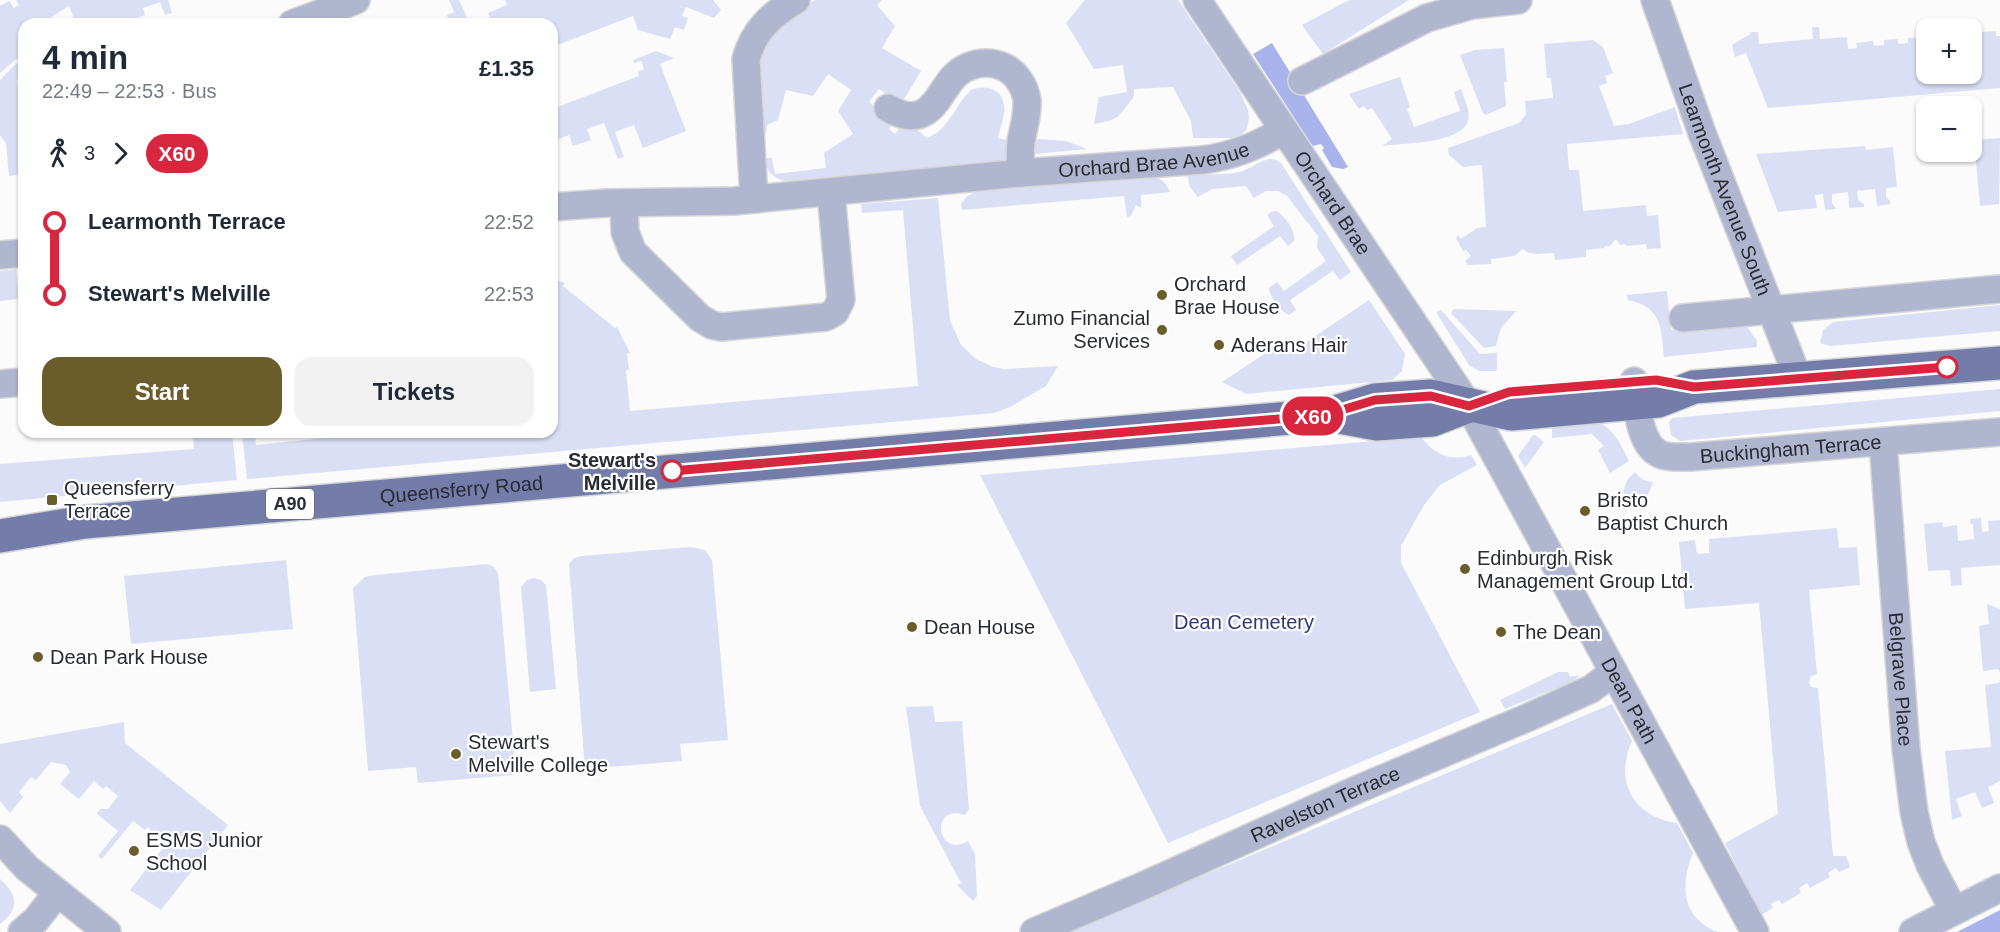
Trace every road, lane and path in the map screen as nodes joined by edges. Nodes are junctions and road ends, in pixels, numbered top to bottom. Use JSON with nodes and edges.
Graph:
{"nodes":[{"id":1,"x":796,"y":0,"type":"edge"},
{"id":2,"x":1197,"y":0,"type":"edge"},
{"id":3,"x":1518,"y":0,"type":"edge"},
{"id":4,"x":1655,"y":0,"type":"edge"},
{"id":5,"x":347,"y":1,"type":"edge"},
{"id":6,"x":306,"y":18,"type":"edge"},
{"id":7,"x":1302,"y":81,"type":"dead end"},
{"id":8,"x":888,"y":108,"type":"dead end"},
{"id":9,"x":1284,"y":130,"type":"junction"},
{"id":10,"x":1021,"y":173,"type":"junction"},
{"id":11,"x":831,"y":193,"type":"junction"},
{"id":12,"x":754,"y":199,"type":"junction"},
{"id":13,"x":624,"y":203,"type":"junction"},
{"id":14,"x":558,"y":207,"type":"edge"},
{"id":15,"x":18,"y":254,"type":"edge"},
{"id":16,"x":0,"y":255,"type":"edge"},
{"id":17,"x":2000,"y":289,"type":"edge"},
{"id":18,"x":1773,"y":311,"type":"junction"},
{"id":19,"x":1683,"y":318,"type":"dead end"},
{"id":20,"x":2000,"y":363,"type":"edge"},
{"id":21,"x":1798,"y":378,"type":"junction"},
{"id":22,"x":18,"y":382,"type":"edge"},
{"id":23,"x":0,"y":384,"type":"edge"},
{"id":24,"x":1636,"y":392,"type":"junction"},
{"id":25,"x":1469,"y":406,"type":"junction"},
{"id":26,"x":2000,"y":432,"type":"edge"},
{"id":27,"x":1883,"y":442,"type":"junction"},
{"id":28,"x":0,"y":524,"type":"edge"},
{"id":29,"x":63,"y":524,"type":"junction"},
{"id":30,"x":0,"y":536,"type":"edge"},
{"id":31,"x":1614,"y":672,"type":"junction"},
{"id":32,"x":0,"y":839,"type":"edge"},
{"id":33,"x":2000,"y":888,"type":"edge"},
{"id":34,"x":57,"y":893,"type":"junction"},
{"id":35,"x":1954,"y":910,"type":"junction"},
{"id":36,"x":22,"y":932,"type":"edge"},
{"id":37,"x":107,"y":932,"type":"edge"},
{"id":38,"x":1034,"y":932,"type":"edge"},
{"id":39,"x":1755,"y":932,"type":"edge"},
{"id":40,"x":1913,"y":932,"type":"edge"}],
"edges":[{"from":1,"to":12,"type":"street"},
{"from":2,"to":9,"type":"street","name":"Orchard Brae"},
{"from":3,"to":7,"type":"street"},
{"from":4,"to":18,"type":"street","name":"Learmonth Avenue South"},
{"from":5,"to":6,"type":"street"},
{"from":8,"to":10,"type":"street"},
{"from":9,"to":10,"type":"street","name":"Orchard Brae Avenue"},
{"from":9,"to":25,"type":"street","name":"Orchard Brae"},
{"from":10,"to":11,"type":"street","name":"Orchard Brae Avenue"},
{"from":11,"to":12,"type":"street","name":"Orchard Brae Avenue"},
{"from":11,"to":13,"type":"street"},
{"from":12,"to":13,"type":"street","name":"Orchard Brae Avenue"},
{"from":13,"to":14,"type":"street","name":"Orchard Brae Avenue"},
{"from":15,"to":16,"type":"street"},
{"from":17,"to":18,"type":"street"},
{"from":18,"to":19,"type":"street"},
{"from":18,"to":21,"type":"street","name":"Learmonth Avenue South"},
{"from":20,"to":21,"type":"main road","name":"Queensferry Road","number":"A90"},
{"from":21,"to":24,"type":"main road","name":"Queensferry Road","number":"A90"},
{"from":22,"to":23,"type":"street"},
{"from":24,"to":25,"type":"main road","name":"Queensferry Road","number":"A90"},
{"from":24,"to":27,"type":"street","name":"Buckingham Terrace"},
{"from":25,"to":29,"type":"main road","name":"Queensferry Road","number":"A90"},
{"from":25,"to":31,"type":"street","name":"Dean Path"},
{"from":26,"to":27,"type":"street","name":"Buckingham Terrace"},
{"from":27,"to":35,"type":"street","name":"Belgrave Place"},
{"from":28,"to":29,"type":"main road","name":"Queensferry Road","number":"A90"},
{"from":29,"to":30,"type":"main road","name":"Queensferry Road","number":"A90"},
{"from":31,"to":38,"type":"street","name":"Ravelston Terrace"},
{"from":31,"to":39,"type":"street","name":"Dean Path"},
{"from":32,"to":34,"type":"street"},
{"from":33,"to":35,"type":"street"},
{"from":34,"to":36,"type":"street"},
{"from":34,"to":37,"type":"street"},
{"from":35,"to":40,"type":"street"}]}
